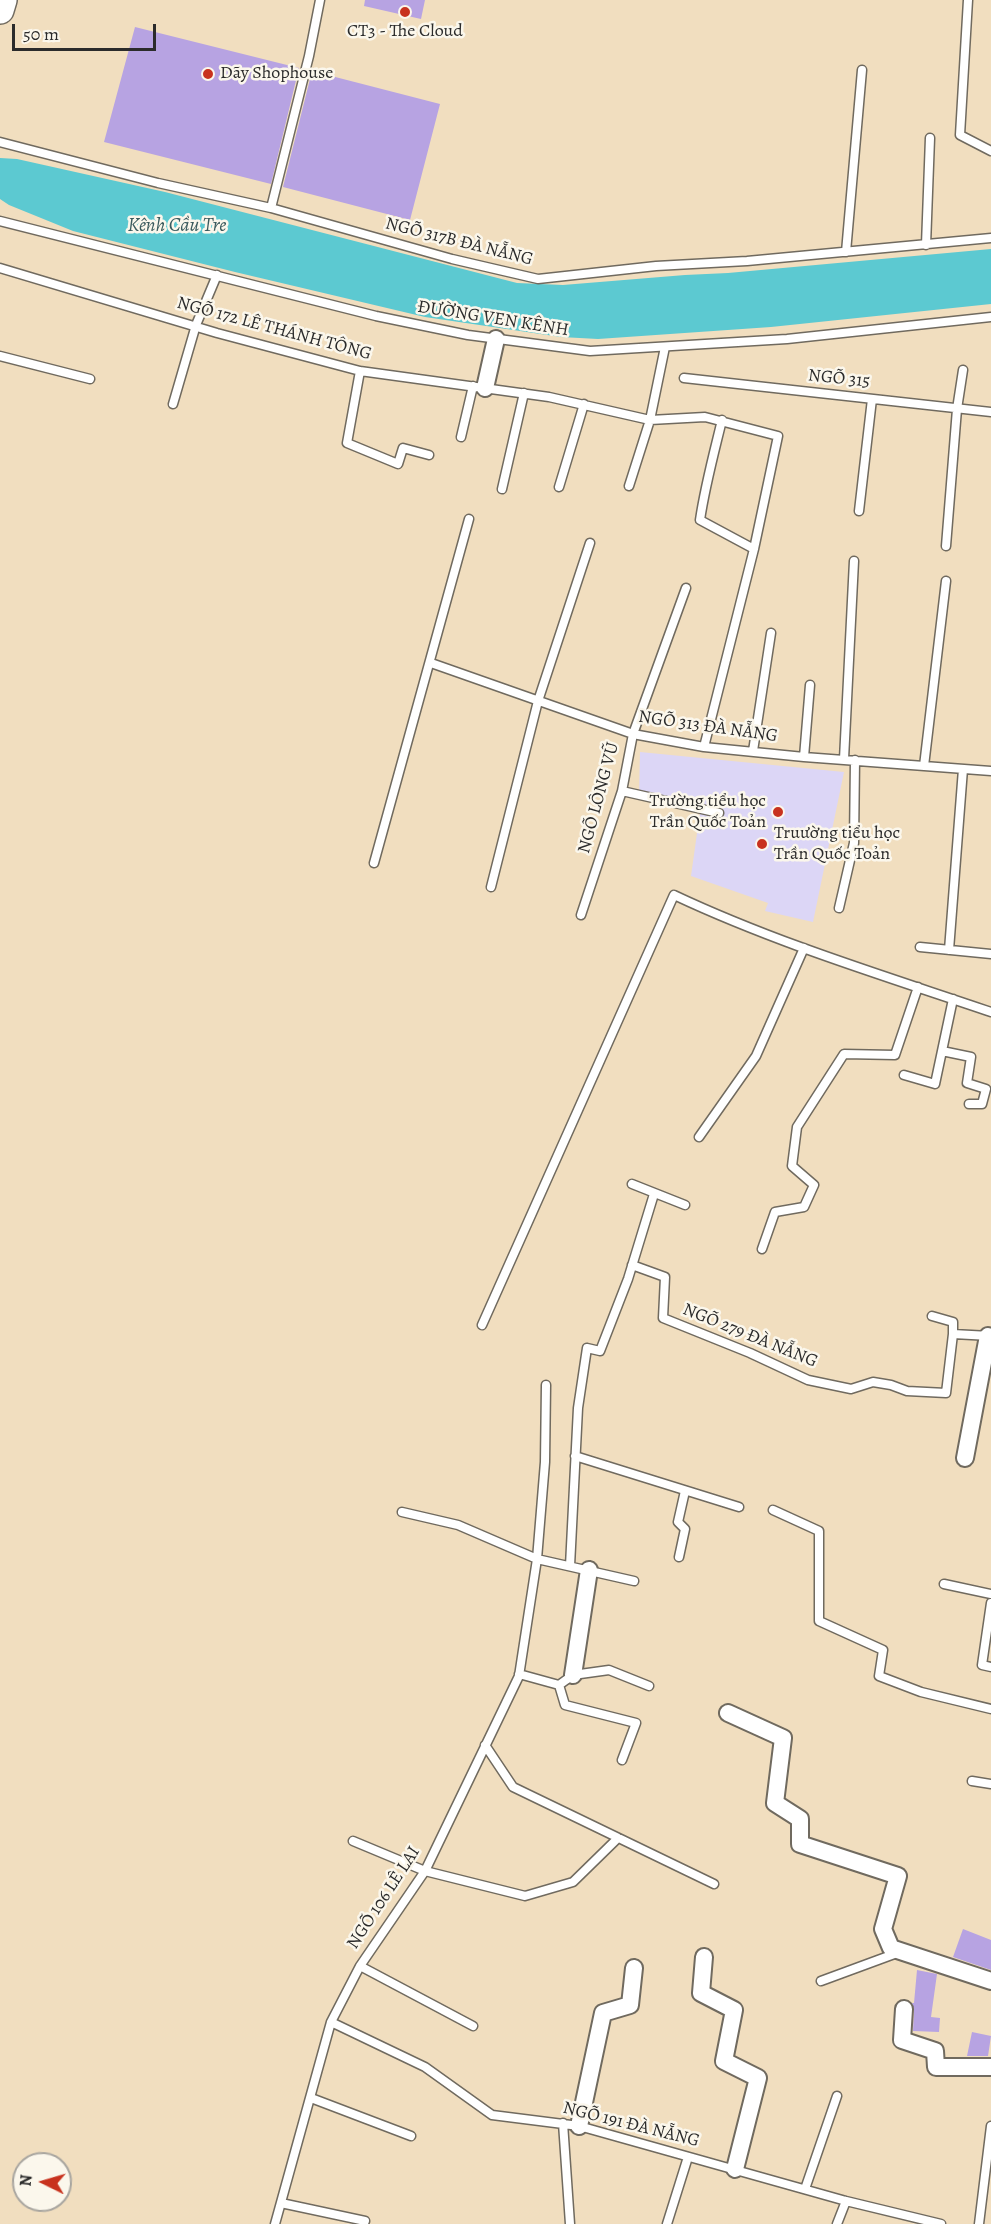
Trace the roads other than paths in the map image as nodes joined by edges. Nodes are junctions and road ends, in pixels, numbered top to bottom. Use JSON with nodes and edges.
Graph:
{"nodes":[{"id":1,"x":3,"y":0,"type":"edge"},
{"id":2,"x":320,"y":0,"type":"edge"},
{"id":3,"x":968,"y":0,"type":"edge"},
{"id":4,"x":0,"y":10,"type":"edge"},
{"id":5,"x":862,"y":70,"type":"dead end"},
{"id":6,"x":930,"y":138,"type":"dead end"},
{"id":7,"x":0,"y":142,"type":"edge"},
{"id":8,"x":991,"y":151,"type":"edge"},
{"id":9,"x":271,"y":208,"type":"junction"},
{"id":10,"x":0,"y":221,"type":"edge"},
{"id":11,"x":991,"y":238,"type":"edge"},
{"id":12,"x":926,"y":245,"type":"junction"},
{"id":13,"x":846,"y":252,"type":"junction"},
{"id":14,"x":0,"y":268,"type":"edge"},
{"id":15,"x":217,"y":275,"type":"junction"},
{"id":16,"x":991,"y":317,"type":"edge"},
{"id":17,"x":196,"y":325,"type":"junction"},
{"id":18,"x":496,"y":339,"type":"junction"},
{"id":19,"x":665,"y":346,"type":"junction"},
{"id":20,"x":0,"y":356,"type":"edge"},
{"id":21,"x":963,"y":370,"type":"dead end"},
{"id":22,"x":360,"y":371,"type":"junction"},
{"id":23,"x":684,"y":378,"type":"dead end"},
{"id":24,"x":90,"y":379,"type":"dead end"},
{"id":25,"x":479,"y":387,"type":"junction"},
{"id":26,"x":524,"y":393,"type":"junction"},
{"id":27,"x":872,"y":399,"type":"junction"},
{"id":28,"x":173,"y":404,"type":"dead end"},
{"id":29,"x":584,"y":404,"type":"junction"},
{"id":30,"x":957,"y":409,"type":"junction"},
{"id":31,"x":991,"y":412,"type":"edge"},
{"id":32,"x":650,"y":420,"type":"junction"},
{"id":33,"x":722,"y":420,"type":"junction"},
{"id":34,"x":461,"y":436,"type":"dead end"},
{"id":35,"x":429,"y":455,"type":"dead end"},
{"id":36,"x":629,"y":486,"type":"dead end"},
{"id":37,"x":559,"y":487,"type":"dead end"},
{"id":38,"x":502,"y":489,"type":"dead end"},
{"id":39,"x":859,"y":511,"type":"dead end"},
{"id":40,"x":469,"y":519,"type":"dead end"},
{"id":41,"x":590,"y":543,"type":"dead end"},
{"id":42,"x":946,"y":546,"type":"dead end"},
{"id":43,"x":754,"y":549,"type":"junction"},
{"id":44,"x":854,"y":561,"type":"dead end"},
{"id":45,"x":945,"y":581,"type":"dead end"},
{"id":46,"x":686,"y":588,"type":"dead end"},
{"id":47,"x":771,"y":633,"type":"dead end"},
{"id":48,"x":431,"y":663,"type":"junction"},
{"id":49,"x":810,"y":685,"type":"dead end"},
{"id":50,"x":538,"y":701,"type":"junction"},
{"id":51,"x":633,"y":734,"type":"junction"},
{"id":52,"x":704,"y":747,"type":"junction"},
{"id":53,"x":753,"y":751,"type":"junction"},
{"id":54,"x":804,"y":757,"type":"junction"},
{"id":55,"x":844,"y":759,"type":"junction"},
{"id":56,"x":855,"y":760,"type":"junction"},
{"id":57,"x":924,"y":766,"type":"junction"},
{"id":58,"x":963,"y":769,"type":"junction"},
{"id":59,"x":991,"y":771,"type":"edge"},
{"id":60,"x":622,"y":791,"type":"junction"},
{"id":61,"x":719,"y":813,"type":"dead end"},
{"id":62,"x":374,"y":862,"type":"dead end"},
{"id":63,"x":490,"y":887,"type":"dead end"},
{"id":64,"x":839,"y":908,"type":"dead end"},
{"id":65,"x":581,"y":915,"type":"dead end"},
{"id":66,"x":920,"y":947,"type":"dead end"},
{"id":67,"x":804,"y":948,"type":"junction"},
{"id":68,"x":950,"y":950,"type":"junction"},
{"id":69,"x":991,"y":954,"type":"edge"},
{"id":70,"x":918,"y":987,"type":"junction"},
{"id":71,"x":953,"y":999,"type":"junction"},
{"id":72,"x":991,"y":1012,"type":"edge"},
{"id":73,"x":942,"y":1051,"type":"junction"},
{"id":74,"x":904,"y":1075,"type":"dead end"},
{"id":75,"x":969,"y":1104,"type":"dead end"},
{"id":76,"x":699,"y":1137,"type":"dead end"},
{"id":77,"x":632,"y":1184,"type":"dead end"},
{"id":78,"x":654,"y":1194,"type":"junction"},
{"id":79,"x":685,"y":1205,"type":"dead end"},
{"id":80,"x":762,"y":1249,"type":"dead end"},
{"id":81,"x":633,"y":1264,"type":"junction"},
{"id":82,"x":932,"y":1316,"type":"dead end"},
{"id":83,"x":482,"y":1325,"type":"dead end"},
{"id":84,"x":953,"y":1334,"type":"junction"},
{"id":85,"x":990,"y":1336,"type":"edge"},
{"id":86,"x":546,"y":1385,"type":"dead end"},
{"id":87,"x":575,"y":1456,"type":"junction"},
{"id":88,"x":965,"y":1458,"type":"dead end"},
{"id":89,"x":685,"y":1491,"type":"junction"},
{"id":90,"x":739,"y":1507,"type":"dead end"},
{"id":91,"x":773,"y":1510,"type":"dead end"},
{"id":92,"x":402,"y":1512,"type":"dead end"},
{"id":93,"x":679,"y":1557,"type":"dead end"},
{"id":94,"x":537,"y":1559,"type":"junction"},
{"id":95,"x":570,"y":1566,"type":"junction"},
{"id":96,"x":589,"y":1570,"type":"junction"},
{"id":97,"x":634,"y":1581,"type":"dead end"},
{"id":98,"x":944,"y":1584,"type":"dead end"},
{"id":99,"x":991,"y":1594,"type":"edge"},
{"id":100,"x":991,"y":1603,"type":"edge"},
{"id":101,"x":991,"y":1667,"type":"edge"},
{"id":102,"x":519,"y":1674,"type":"junction"},
{"id":103,"x":566,"y":1680,"type":"junction"},
{"id":104,"x":649,"y":1686,"type":"dead end"},
{"id":105,"x":991,"y":1709,"type":"edge"},
{"id":106,"x":728,"y":1713,"type":"dead end"},
{"id":107,"x":485,"y":1745,"type":"junction"},
{"id":108,"x":622,"y":1760,"type":"dead end"},
{"id":109,"x":972,"y":1781,"type":"dead end"},
{"id":110,"x":991,"y":1784,"type":"edge"},
{"id":111,"x":618,"y":1838,"type":"junction"},
{"id":112,"x":352,"y":1841,"type":"dead end"},
{"id":113,"x":425,"y":1871,"type":"junction"},
{"id":114,"x":714,"y":1884,"type":"dead end"},
{"id":115,"x":901,"y":1951,"type":"junction"},
{"id":116,"x":704,"y":1957,"type":"dead end"},
{"id":117,"x":360,"y":1966,"type":"junction"},
{"id":118,"x":634,"y":1968,"type":"dead end"},
{"id":119,"x":821,"y":1981,"type":"dead end"},
{"id":120,"x":991,"y":1981,"type":"edge"},
{"id":121,"x":904,"y":2009,"type":"dead end"},
{"id":122,"x":331,"y":2022,"type":"junction"},
{"id":123,"x":473,"y":2026,"type":"dead end"},
{"id":124,"x":991,"y":2067,"type":"edge"},
{"id":125,"x":837,"y":2096,"type":"dead end"},
{"id":126,"x":311,"y":2098,"type":"junction"},
{"id":127,"x":571,"y":2124,"type":"junction"},
{"id":128,"x":991,"y":2126,"type":"edge"},
{"id":129,"x":411,"y":2136,"type":"dead end"},
{"id":130,"x":688,"y":2157,"type":"junction"},
{"id":131,"x":735,"y":2169,"type":"junction"},
{"id":132,"x":805,"y":2189,"type":"junction"},
{"id":133,"x":846,"y":2201,"type":"junction"},
{"id":134,"x":281,"y":2203,"type":"junction"},
{"id":135,"x":365,"y":2221,"type":"dead end"},
{"id":136,"x":275,"y":2224,"type":"edge"},
{"id":137,"x":570,"y":2224,"type":"edge"},
{"id":138,"x":667,"y":2224,"type":"edge"},
{"id":139,"x":837,"y":2224,"type":"edge"},
{"id":140,"x":941,"y":2224,"type":"edge"},
{"id":141,"x":979,"y":2224,"type":"edge"}],
"edges":[{"from":1,"to":4,"type":"main road"},
{"from":2,"to":9,"type":"lane"},
{"from":3,"to":8,"type":"lane"},
{"from":5,"to":13,"type":"lane"},
{"from":6,"to":12,"type":"lane"},
{"from":7,"to":9,"type":"lane","name":"NGÕ 317B ĐÀ NẴNG"},
{"from":9,"to":13,"type":"lane","name":"NGÕ 317B ĐÀ NẴNG"},
{"from":10,"to":15,"type":"lane","name":"ĐƯỜNG VEN KÊNH"},
{"from":11,"to":12,"type":"lane","name":"NGÕ 317B ĐÀ NẴNG"},
{"from":12,"to":13,"type":"lane","name":"NGÕ 317B ĐÀ NẴNG"},
{"from":14,"to":17,"type":"lane","name":"NGÕ 172 LÊ THÁNH TÔNG"},
{"from":15,"to":17,"type":"lane"},
{"from":15,"to":18,"type":"lane","name":"ĐƯỜNG VEN KÊNH"},
{"from":16,"to":19,"type":"lane","name":"ĐƯỜNG VEN KÊNH"},
{"from":17,"to":22,"type":"lane","name":"NGÕ 172 LÊ THÁNH TÔNG"},
{"from":17,"to":28,"type":"lane"},
{"from":18,"to":19,"type":"lane","name":"ĐƯỜNG VEN KÊNH"},
{"from":18,"to":25,"type":"street"},
{"from":19,"to":32,"type":"lane"},
{"from":20,"to":24,"type":"lane"},
{"from":21,"to":30,"type":"lane"},
{"from":22,"to":25,"type":"lane","name":"NGÕ 172 LÊ THÁNH TÔNG"},
{"from":22,"to":35,"type":"lane"},
{"from":23,"to":27,"type":"lane","name":"NGÕ 315"},
{"from":25,"to":26,"type":"lane","name":"NGÕ 172 LÊ THÁNH TÔNG"},
{"from":25,"to":34,"type":"lane"},
{"from":26,"to":29,"type":"lane","name":"NGÕ 172 LÊ THÁNH TÔNG"},
{"from":26,"to":38,"type":"lane"},
{"from":27,"to":30,"type":"lane","name":"NGÕ 315"},
{"from":27,"to":39,"type":"lane"},
{"from":29,"to":32,"type":"lane","name":"NGÕ 172 LÊ THÁNH TÔNG"},
{"from":29,"to":37,"type":"lane"},
{"from":30,"to":31,"type":"lane","name":"NGÕ 315"},
{"from":30,"to":42,"type":"lane"},
{"from":32,"to":33,"type":"lane","name":"NGÕ 172 LÊ THÁNH TÔNG"},
{"from":32,"to":36,"type":"lane"},
{"from":33,"to":43,"type":"lane"},
{"from":33,"to":43,"type":"lane","name":"NGÕ 172 LÊ THÁNH TÔNG"},
{"from":40,"to":48,"type":"lane"},
{"from":41,"to":50,"type":"lane"},
{"from":43,"to":52,"type":"lane"},
{"from":44,"to":55,"type":"lane"},
{"from":45,"to":57,"type":"lane"},
{"from":46,"to":51,"type":"lane","name":"NGÕ LÔNG VŨ"},
{"from":47,"to":53,"type":"lane"},
{"from":48,"to":50,"type":"lane","name":"NGÕ 313 ĐÀ NẴNG"},
{"from":48,"to":62,"type":"lane"},
{"from":49,"to":54,"type":"lane"},
{"from":50,"to":51,"type":"lane","name":"NGÕ 313 ĐÀ NẴNG"},
{"from":50,"to":63,"type":"lane"},
{"from":51,"to":52,"type":"lane","name":"NGÕ 313 ĐÀ NẴNG"},
{"from":51,"to":60,"type":"lane","name":"NGÕ LÔNG VŨ"},
{"from":52,"to":53,"type":"lane","name":"NGÕ 313 ĐÀ NẴNG"},
{"from":53,"to":54,"type":"lane","name":"NGÕ 313 ĐÀ NẴNG"},
{"from":54,"to":55,"type":"lane","name":"NGÕ 313 ĐÀ NẴNG"},
{"from":55,"to":56,"type":"lane","name":"NGÕ 313 ĐÀ NẴNG"},
{"from":56,"to":57,"type":"lane","name":"NGÕ 313 ĐÀ NẴNG"},
{"from":56,"to":64,"type":"lane"},
{"from":57,"to":58,"type":"lane","name":"NGÕ 313 ĐÀ NẴNG"},
{"from":58,"to":59,"type":"lane","name":"NGÕ 313 ĐÀ NẴNG"},
{"from":58,"to":68,"type":"lane"},
{"from":60,"to":61,"type":"lane"},
{"from":60,"to":65,"type":"lane","name":"NGÕ LÔNG VŨ"},
{"from":66,"to":68,"type":"lane"},
{"from":67,"to":70,"type":"lane"},
{"from":67,"to":76,"type":"lane"},
{"from":67,"to":83,"type":"lane"},
{"from":68,"to":69,"type":"lane"},
{"from":70,"to":71,"type":"lane"},
{"from":70,"to":80,"type":"lane"},
{"from":71,"to":72,"type":"lane"},
{"from":71,"to":73,"type":"lane"},
{"from":73,"to":74,"type":"lane"},
{"from":73,"to":75,"type":"lane"},
{"from":77,"to":78,"type":"lane"},
{"from":78,"to":79,"type":"lane"},
{"from":78,"to":81,"type":"lane"},
{"from":81,"to":84,"type":"lane","name":"NGÕ 279 ĐÀ NẴNG"},
{"from":81,"to":87,"type":"lane"},
{"from":82,"to":84,"type":"lane"},
{"from":84,"to":85,"type":"lane"},
{"from":85,"to":88,"type":"street"},
{"from":86,"to":94,"type":"lane","name":"NGÕ 106 LÊ LAI"},
{"from":87,"to":89,"type":"lane"},
{"from":87,"to":95,"type":"lane"},
{"from":89,"to":90,"type":"lane"},
{"from":89,"to":93,"type":"lane"},
{"from":91,"to":105,"type":"lane"},
{"from":92,"to":94,"type":"lane"},
{"from":94,"to":95,"type":"lane"},
{"from":94,"to":102,"type":"lane","name":"NGÕ 106 LÊ LAI"},
{"from":95,"to":96,"type":"lane"},
{"from":96,"to":97,"type":"lane"},
{"from":96,"to":103,"type":"street"},
{"from":98,"to":99,"type":"lane"},
{"from":100,"to":101,"type":"lane"},
{"from":102,"to":103,"type":"lane"},
{"from":102,"to":107,"type":"lane","name":"NGÕ 106 LÊ LAI"},
{"from":103,"to":104,"type":"lane"},
{"from":103,"to":108,"type":"lane"},
{"from":106,"to":115,"type":"street"},
{"from":107,"to":111,"type":"lane"},
{"from":107,"to":113,"type":"lane","name":"NGÕ 106 LÊ LAI"},
{"from":109,"to":110,"type":"lane"},
{"from":111,"to":113,"type":"lane"},
{"from":111,"to":114,"type":"lane"},
{"from":112,"to":113,"type":"lane"},
{"from":113,"to":117,"type":"lane","name":"NGÕ 106 LÊ LAI"},
{"from":115,"to":119,"type":"lane"},
{"from":115,"to":120,"type":"street"},
{"from":116,"to":131,"type":"street"},
{"from":117,"to":122,"type":"lane","name":"NGÕ 106 LÊ LAI"},
{"from":117,"to":123,"type":"lane"},
{"from":118,"to":127,"type":"street"},
{"from":121,"to":124,"type":"street"},
{"from":122,"to":126,"type":"lane","name":"NGÕ 106 LÊ LAI"},
{"from":122,"to":127,"type":"lane","name":"NGÕ 191 ĐÀ NẴNG"},
{"from":125,"to":132,"type":"lane"},
{"from":126,"to":129,"type":"lane"},
{"from":126,"to":134,"type":"lane","name":"NGÕ 106 LÊ LAI"},
{"from":127,"to":130,"type":"lane","name":"NGÕ 191 ĐÀ NẴNG"},
{"from":127,"to":137,"type":"lane"},
{"from":128,"to":141,"type":"lane"},
{"from":130,"to":131,"type":"lane","name":"NGÕ 191 ĐÀ NẴNG"},
{"from":130,"to":138,"type":"lane"},
{"from":131,"to":132,"type":"lane","name":"NGÕ 191 ĐÀ NẴNG"},
{"from":132,"to":133,"type":"lane","name":"NGÕ 191 ĐÀ NẴNG"},
{"from":133,"to":139,"type":"lane"},
{"from":133,"to":140,"type":"lane","name":"NGÕ 191 ĐÀ NẴNG"},
{"from":134,"to":135,"type":"lane"},
{"from":134,"to":136,"type":"lane","name":"NGÕ 106 LÊ LAI"}]}
